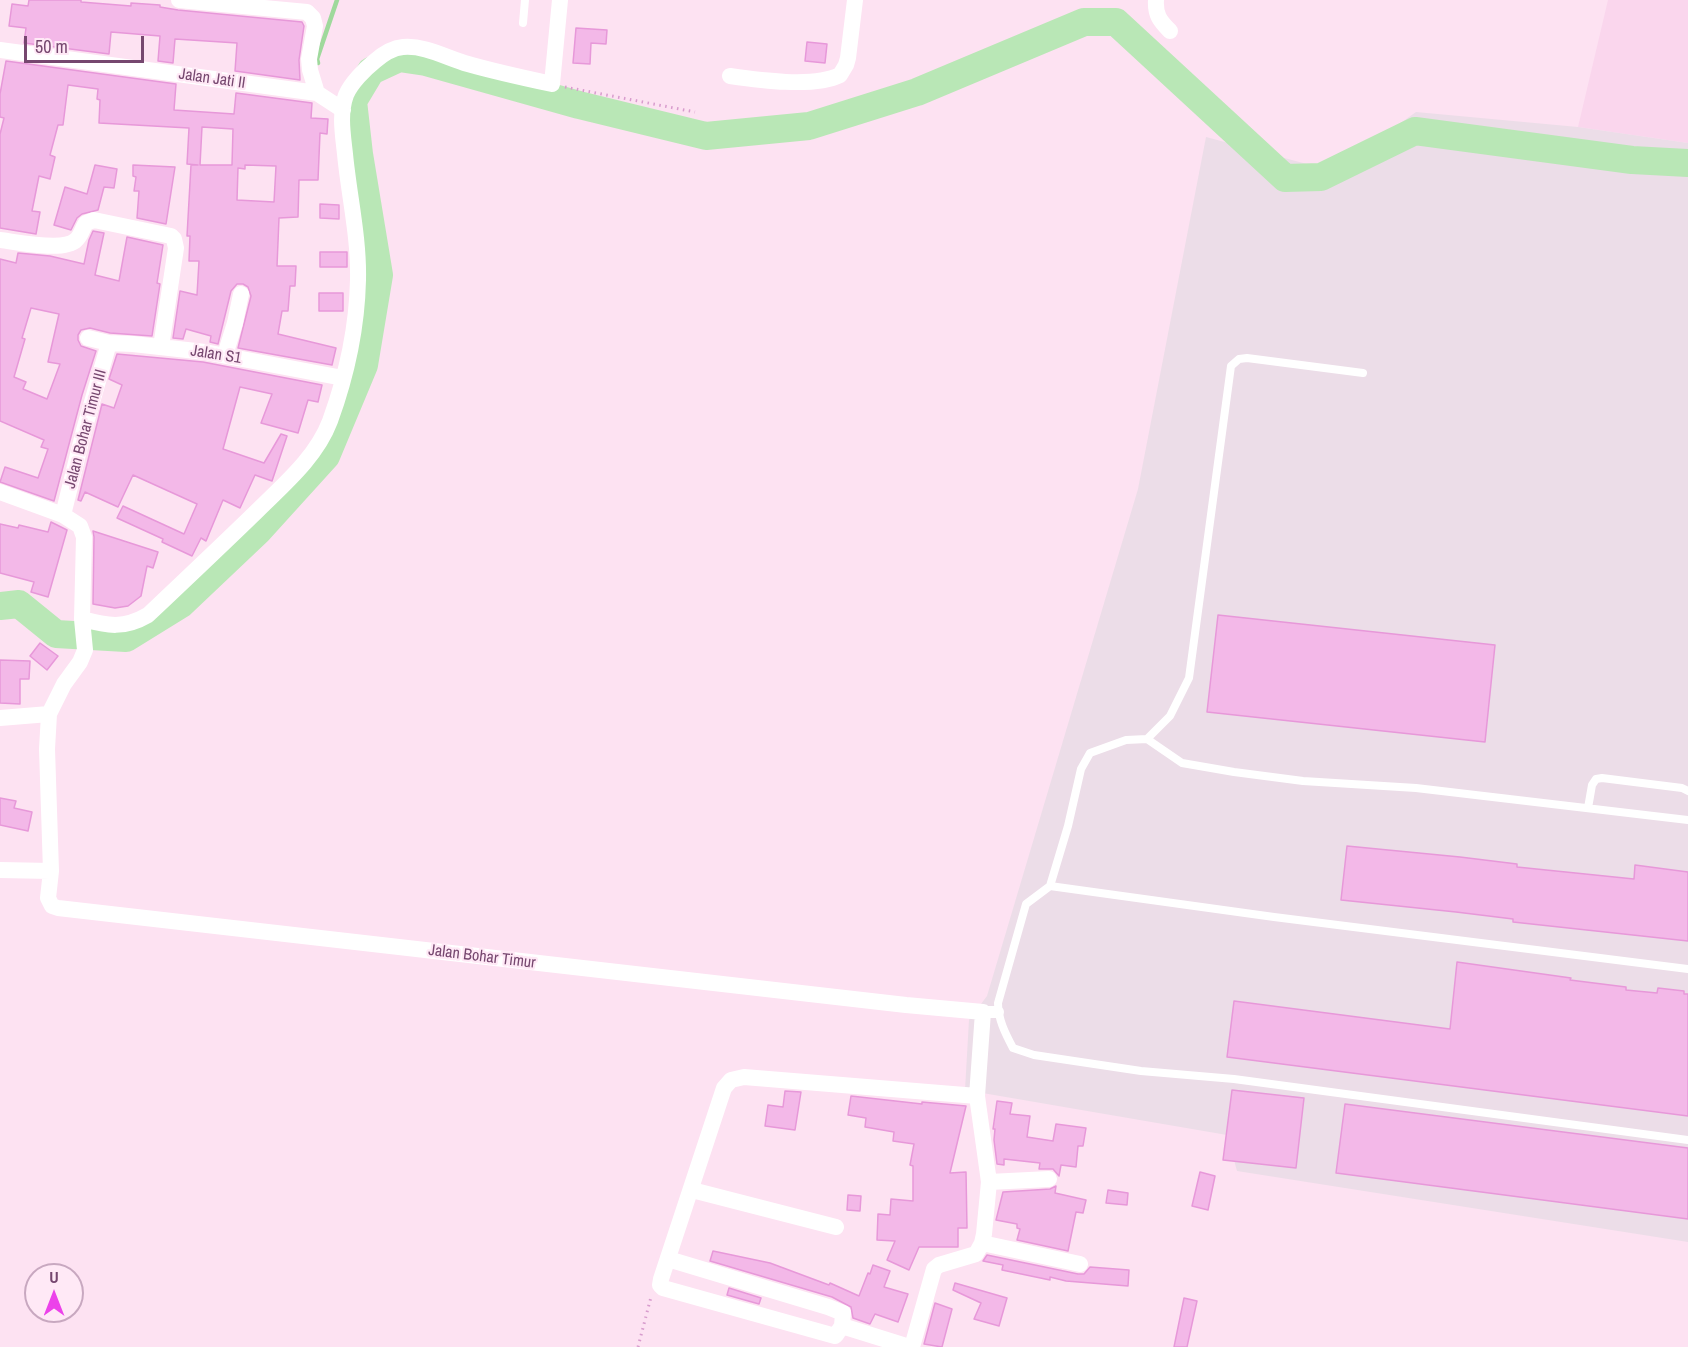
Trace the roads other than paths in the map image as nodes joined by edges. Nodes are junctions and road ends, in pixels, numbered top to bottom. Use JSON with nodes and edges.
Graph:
{"nodes":[{"id":1,"x":179,"y":0,"type":"edge"},
{"id":2,"x":525,"y":0,"type":"edge"},
{"id":3,"x":560,"y":0,"type":"edge"},
{"id":4,"x":855,"y":0,"type":"edge"},
{"id":5,"x":1156,"y":0,"type":"edge"},
{"id":6,"x":523,"y":23,"type":"dead end"},
{"id":7,"x":1170,"y":31,"type":"dead end"},
{"id":8,"x":0,"y":50,"type":"edge"},
{"id":9,"x":730,"y":76,"type":"dead end"},
{"id":10,"x":317,"y":93,"type":"junction"},
{"id":11,"x":345,"y":102,"type":"junction"},
{"id":12,"x":0,"y":240,"type":"edge"},
{"id":13,"x":241,"y":294,"type":"dead end"},
{"id":14,"x":88,"y":338,"type":"dead end"},
{"id":15,"x":109,"y":343,"type":"junction"},
{"id":16,"x":161,"y":347,"type":"junction"},
{"id":17,"x":225,"y":356,"type":"junction"},
{"id":18,"x":1363,"y":373,"type":"dead end"},
{"id":19,"x":343,"y":378,"type":"junction"},
{"id":20,"x":0,"y":492,"type":"edge"},
{"id":21,"x":63,"y":515,"type":"junction"},
{"id":22,"x":82,"y":622,"type":"junction"},
{"id":23,"x":49,"y":714,"type":"junction"},
{"id":24,"x":0,"y":718,"type":"edge"},
{"id":25,"x":1148,"y":739,"type":"junction"},
{"id":26,"x":1688,"y":791,"type":"edge"},
{"id":27,"x":1588,"y":808,"type":"junction"},
{"id":28,"x":1688,"y":813,"type":"edge"},
{"id":29,"x":1688,"y":820,"type":"edge"},
{"id":30,"x":0,"y":870,"type":"edge"},
{"id":31,"x":51,"y":871,"type":"junction"},
{"id":32,"x":1050,"y":886,"type":"junction"},
{"id":33,"x":1688,"y":969,"type":"edge"},
{"id":34,"x":990,"y":1012,"type":"junction"},
{"id":35,"x":977,"y":1096,"type":"junction"},
{"id":36,"x":1688,"y":1140,"type":"edge"},
{"id":37,"x":1049,"y":1179,"type":"dead end"},
{"id":38,"x":989,"y":1182,"type":"junction"},
{"id":39,"x":692,"y":1190,"type":"junction"},
{"id":40,"x":836,"y":1227,"type":"dead end"},
{"id":41,"x":982,"y":1243,"type":"junction"},
{"id":42,"x":668,"y":1259,"type":"junction"},
{"id":43,"x":1080,"y":1264,"type":"dead end"},
{"id":44,"x":837,"y":1336,"type":"edge"},
{"id":45,"x":911,"y":1347,"type":"edge"}],
"edges":[{"from":1,"to":10,"type":"street"},
{"from":2,"to":6,"type":"lane"},
{"from":3,"to":11,"type":"street"},
{"from":4,"to":9,"type":"street"},
{"from":5,"to":7,"type":"street"},
{"from":8,"to":10,"type":"street","name":"Jalan Jati II"},
{"from":10,"to":11,"type":"street"},
{"from":11,"to":19,"type":"street"},
{"from":12,"to":16,"type":"street"},
{"from":13,"to":17,"type":"street"},
{"from":14,"to":15,"type":"street","name":"Jalan S1"},
{"from":15,"to":16,"type":"street","name":"Jalan S1"},
{"from":15,"to":21,"type":"street","name":"Jalan Bohar Timur III"},
{"from":16,"to":17,"type":"street","name":"Jalan S1"},
{"from":17,"to":19,"type":"street","name":"Jalan S1"},
{"from":18,"to":25,"type":"lane"},
{"from":19,"to":22,"type":"street"},
{"from":20,"to":21,"type":"street"},
{"from":21,"to":22,"type":"street"},
{"from":22,"to":23,"type":"street"},
{"from":23,"to":24,"type":"street"},
{"from":23,"to":31,"type":"street"},
{"from":25,"to":27,"type":"lane"},
{"from":25,"to":32,"type":"lane"},
{"from":26,"to":27,"type":"lane"},
{"from":27,"to":29,"type":"lane"},
{"from":28,"to":29,"type":"lane"},
{"from":30,"to":31,"type":"street"},
{"from":31,"to":34,"type":"street","name":"Jalan Bohar Timur"},
{"from":32,"to":33,"type":"lane"},
{"from":32,"to":34,"type":"lane"},
{"from":34,"to":35,"type":"street"},
{"from":34,"to":36,"type":"lane"},
{"from":35,"to":38,"type":"street"},
{"from":35,"to":39,"type":"street"},
{"from":37,"to":38,"type":"street"},
{"from":38,"to":41,"type":"street"},
{"from":39,"to":40,"type":"street"},
{"from":39,"to":42,"type":"street"},
{"from":41,"to":43,"type":"street"},
{"from":41,"to":45,"type":"street"},
{"from":42,"to":44,"type":"street"},
{"from":42,"to":44,"type":"street"},
{"from":44,"to":45,"type":"street"}]}
